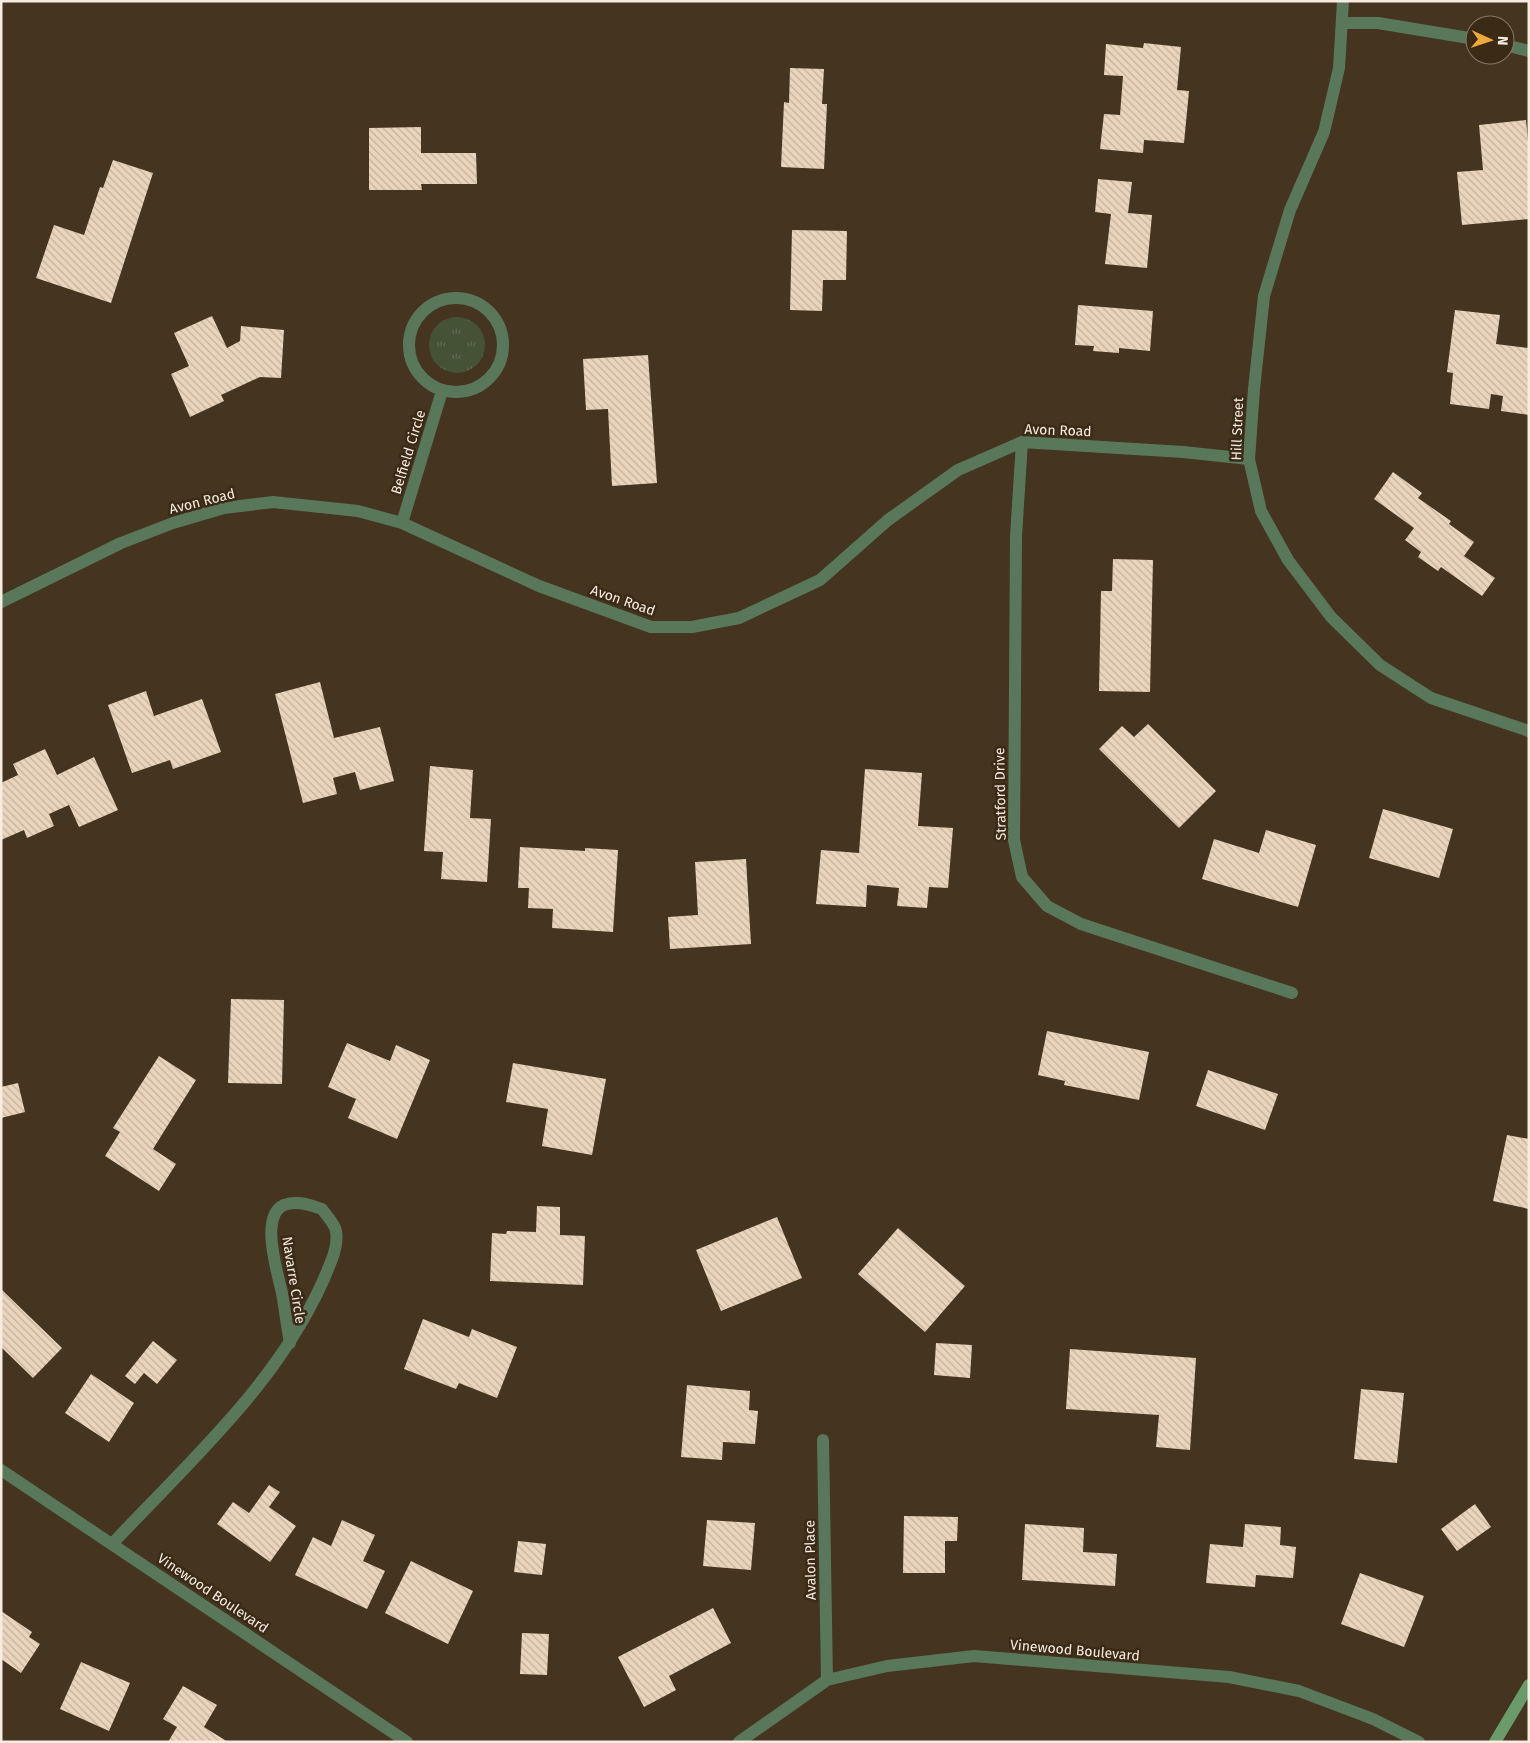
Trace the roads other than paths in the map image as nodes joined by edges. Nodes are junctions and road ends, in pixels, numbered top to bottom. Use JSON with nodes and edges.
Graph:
{"nodes":[{"id":1,"x":1343,"y":1,"type":"edge"},
{"id":2,"x":1343,"y":23,"type":"junction"},
{"id":3,"x":1465,"y":37,"type":"edge"},
{"id":4,"x":1515,"y":48,"type":"edge"},
{"id":5,"x":1529,"y":51,"type":"edge"},
{"id":6,"x":442,"y":391,"type":"junction"},
{"id":7,"x":1022,"y":442,"type":"junction"},
{"id":8,"x":1249,"y":460,"type":"junction"},
{"id":9,"x":402,"y":523,"type":"junction"},
{"id":10,"x":1,"y":602,"type":"edge"},
{"id":11,"x":1529,"y":731,"type":"edge"},
{"id":12,"x":1292,"y":993,"type":"dead end"},
{"id":13,"x":290,"y":1343,"type":"junction"},
{"id":14,"x":822,"y":1440,"type":"dead end"},
{"id":15,"x":1,"y":1470,"type":"edge"},
{"id":16,"x":113,"y":1543,"type":"junction"},
{"id":17,"x":827,"y":1680,"type":"junction"},
{"id":18,"x":1529,"y":1685,"type":"edge"},
{"id":19,"x":407,"y":1742,"type":"edge"},
{"id":20,"x":739,"y":1742,"type":"edge"},
{"id":21,"x":1419,"y":1742,"type":"edge"},
{"id":22,"x":1495,"y":1742,"type":"edge"}],
"edges":[{"from":1,"to":2,"type":"street","name":"Hill Street"},
{"from":2,"to":3,"type":"street"},
{"from":2,"to":8,"type":"street","name":"Hill Street"},
{"from":4,"to":5,"type":"street"},
{"from":6,"to":6,"type":"street"},
{"from":6,"to":9,"type":"street","name":"Belfield Circle"},
{"from":7,"to":8,"type":"street","name":"Avon Road"},
{"from":7,"to":9,"type":"street","name":"Avon Road"},
{"from":7,"to":12,"type":"street","name":"Stratford Drive"},
{"from":8,"to":11,"type":"street","name":"Hill Street"},
{"from":9,"to":10,"type":"street","name":"Avon Road"},
{"from":13,"to":13,"type":"street","name":"Navarre Circle"},
{"from":13,"to":16,"type":"street","name":"Navarre Circle"},
{"from":14,"to":17,"type":"street","name":"Avalon Place"},
{"from":15,"to":16,"type":"street","name":"Vinewood Boulevard"},
{"from":16,"to":19,"type":"street","name":"Vinewood Boulevard"},
{"from":17,"to":20,"type":"street","name":"Vinewood Boulevard"},
{"from":17,"to":21,"type":"street","name":"Vinewood Boulevard"},
{"from":18,"to":22,"type":"main road"}]}
